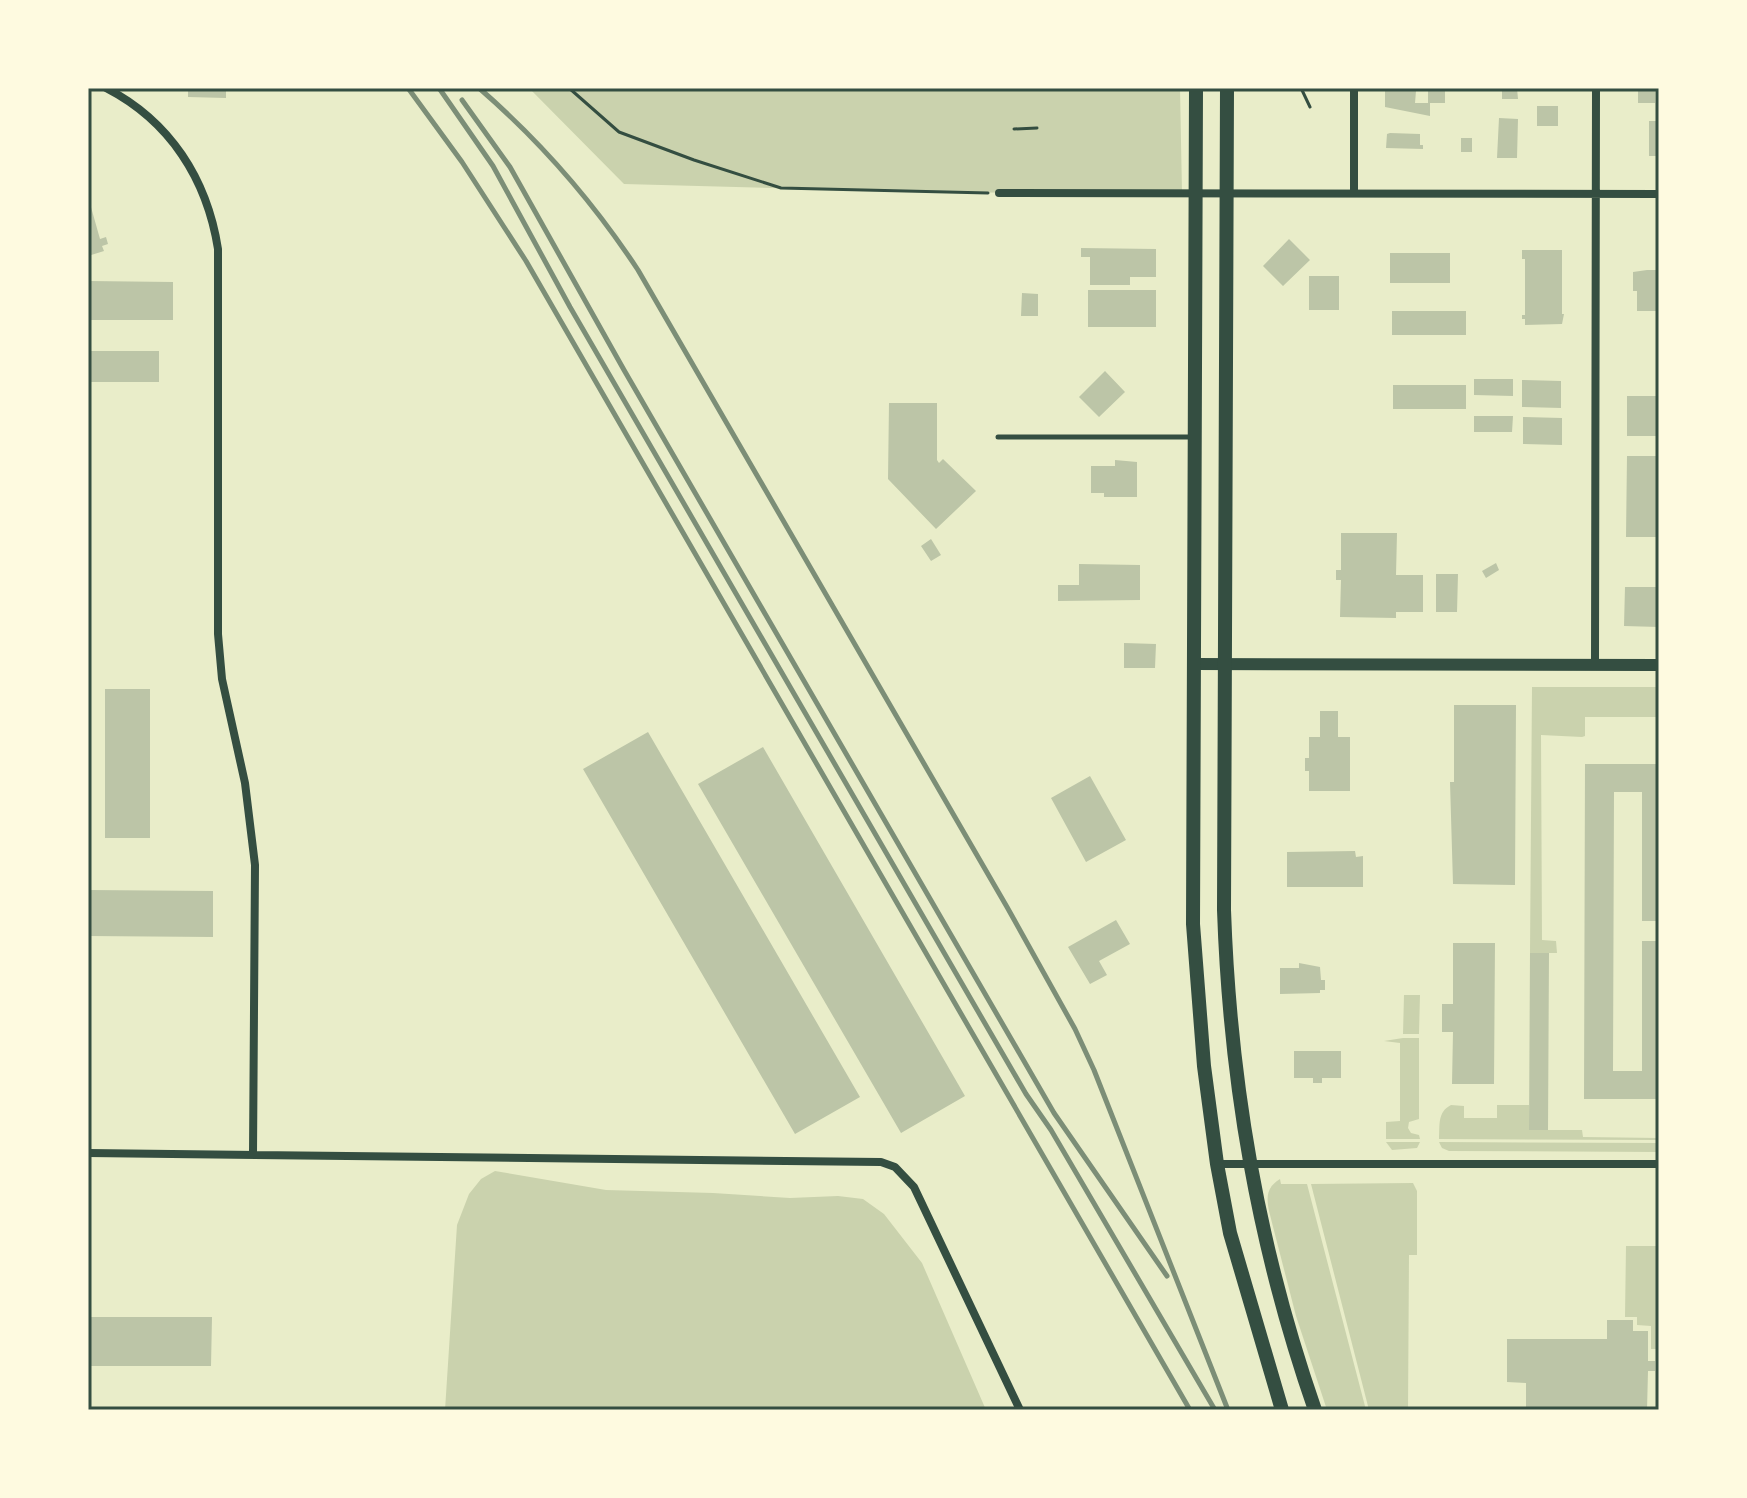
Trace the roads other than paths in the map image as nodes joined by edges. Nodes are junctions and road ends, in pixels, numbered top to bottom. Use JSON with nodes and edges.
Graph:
{"nodes":[{"id":1,"x":106,"y":88,"type":"edge"},
{"id":2,"x":1196,"y":88,"type":"edge"},
{"id":3,"x":1227,"y":88,"type":"edge"},
{"id":4,"x":1354,"y":88,"type":"edge"},
{"id":5,"x":1596,"y":88,"type":"edge"},
{"id":6,"x":999,"y":193,"type":"road end"},
{"id":7,"x":1354,"y":193,"type":"junction"},
{"id":8,"x":1196,"y":194,"type":"junction"},
{"id":9,"x":1227,"y":194,"type":"junction"},
{"id":10,"x":1596,"y":194,"type":"junction"},
{"id":11,"x":1659,"y":194,"type":"edge"},
{"id":12,"x":998,"y":437,"type":"dead end"},
{"id":13,"x":1196,"y":437,"type":"junction"},
{"id":14,"x":1194,"y":664,"type":"junction"},
{"id":15,"x":1225,"y":664,"type":"junction"},
{"id":16,"x":1659,"y":665,"type":"edge"},
{"id":17,"x":1595,"y":666,"type":"junction"},
{"id":18,"x":88,"y":1153,"type":"edge"},
{"id":19,"x":253,"y":1155,"type":"junction"},
{"id":20,"x":1217,"y":1164,"type":"junction"},
{"id":21,"x":1249,"y":1164,"type":"junction"},
{"id":22,"x":1659,"y":1164,"type":"edge"},
{"id":23,"x":1020,"y":1410,"type":"edge"},
{"id":24,"x":1282,"y":1410,"type":"edge"},
{"id":25,"x":1315,"y":1410,"type":"edge"}],
"edges":[{"from":1,"to":19,"type":"street"},
{"from":2,"to":8,"type":"main road"},
{"from":3,"to":9,"type":"main road"},
{"from":4,"to":7,"type":"street"},
{"from":5,"to":10,"type":"street"},
{"from":6,"to":8,"type":"street"},
{"from":7,"to":9,"type":"street"},
{"from":7,"to":10,"type":"street"},
{"from":8,"to":9,"type":"street"},
{"from":8,"to":13,"type":"main road"},
{"from":9,"to":15,"type":"main road"},
{"from":10,"to":11,"type":"street"},
{"from":10,"to":17,"type":"street"},
{"from":12,"to":13,"type":"lane"},
{"from":13,"to":14,"type":"main road"},
{"from":14,"to":15,"type":"street"},
{"from":14,"to":20,"type":"main road"},
{"from":15,"to":17,"type":"street"},
{"from":15,"to":21,"type":"main road"},
{"from":16,"to":17,"type":"street"},
{"from":18,"to":19,"type":"street"},
{"from":19,"to":23,"type":"street"},
{"from":20,"to":21,"type":"street"},
{"from":20,"to":24,"type":"main road"},
{"from":21,"to":22,"type":"street"},
{"from":21,"to":25,"type":"main road"}]}
